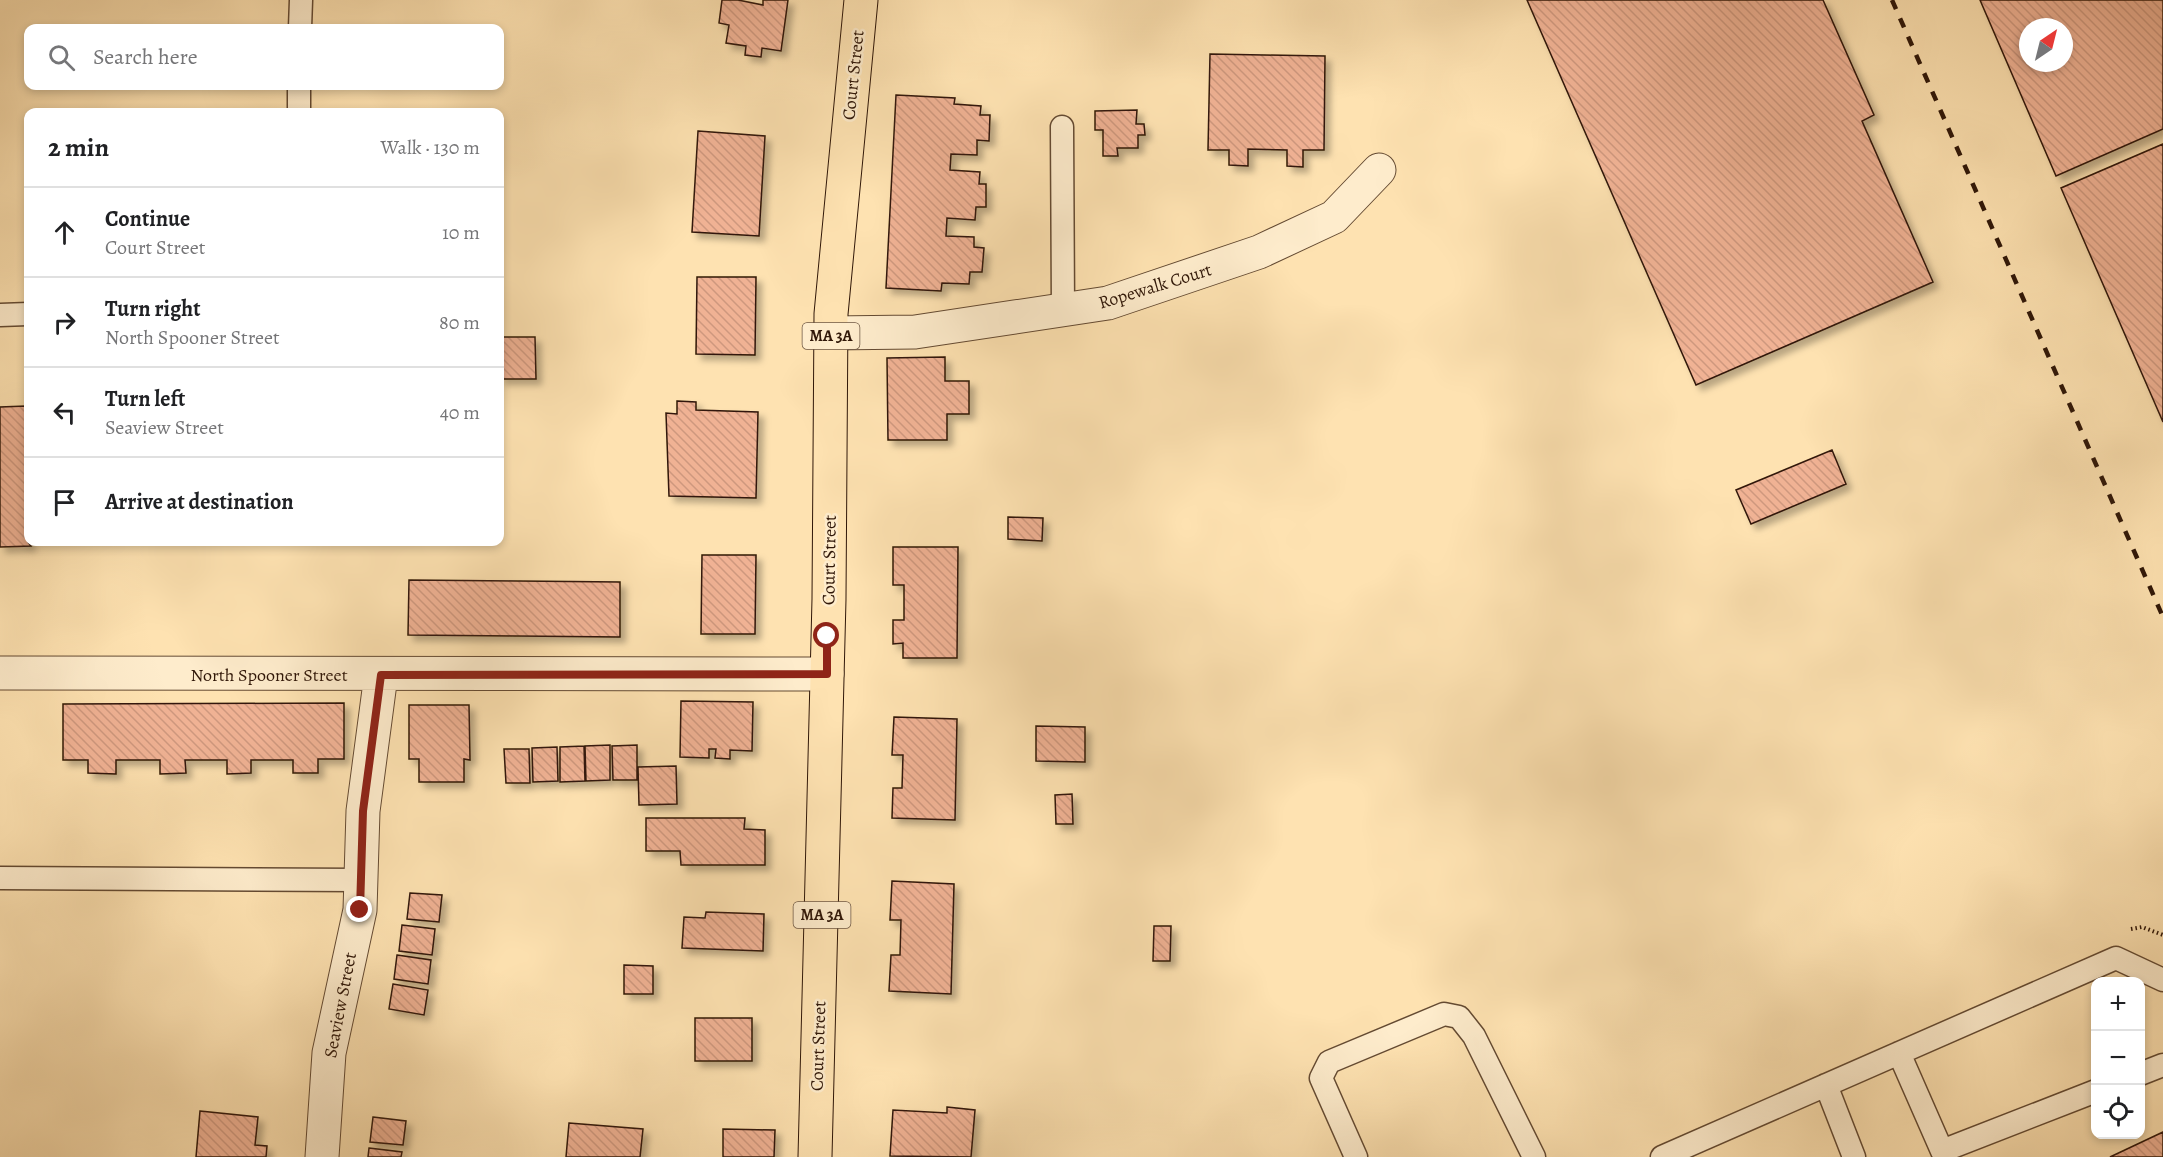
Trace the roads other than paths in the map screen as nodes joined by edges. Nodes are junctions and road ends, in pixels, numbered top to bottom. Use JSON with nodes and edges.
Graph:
{"nodes":[{"id":1,"x":301,"y":0,"type":"edge"},
{"id":2,"x":861,"y":0,"type":"edge"},
{"id":3,"x":300,"y":24,"type":"edge"},
{"id":4,"x":299,"y":90,"type":"edge"},
{"id":5,"x":298,"y":108,"type":"edge"},
{"id":6,"x":1062,"y":127,"type":"dead end"},
{"id":7,"x":1379,"y":170,"type":"dead end"},
{"id":8,"x":1063,"y":310,"type":"junction"},
{"id":9,"x":24,"y":314,"type":"edge"},
{"id":10,"x":0,"y":315,"type":"edge"},
{"id":11,"x":831,"y":333,"type":"junction"},
{"id":12,"x":0,"y":673,"type":"edge"},
{"id":13,"x":827,"y":674,"type":"junction"},
{"id":14,"x":381,"y":675,"type":"junction"},
{"id":15,"x":0,"y":878,"type":"edge"},
{"id":16,"x":361,"y":880,"type":"junction"},
{"id":17,"x":2163,"y":980,"type":"edge"},
{"id":18,"x":1899,"y":1053,"type":"junction"},
{"id":19,"x":2163,"y":1065,"type":"edge"},
{"id":20,"x":2145,"y":1072,"type":"edge"},
{"id":21,"x":1826,"y":1085,"type":"junction"},
{"id":22,"x":2091,"y":1093,"type":"edge"},
{"id":23,"x":322,"y":1157,"type":"edge"},
{"id":24,"x":814,"y":1157,"type":"edge"},
{"id":25,"x":1356,"y":1157,"type":"edge"},
{"id":26,"x":1534,"y":1157,"type":"edge"},
{"id":27,"x":1662,"y":1157,"type":"edge"},
{"id":28,"x":1854,"y":1157,"type":"edge"}],
"edges":[{"from":1,"to":3,"type":"lane"},
{"from":2,"to":11,"type":"main road","name":"Court Street","number":"MA 3A"},
{"from":4,"to":5,"type":"lane"},
{"from":6,"to":8,"type":"lane"},
{"from":7,"to":8,"type":"street","name":"Ropewalk Court"},
{"from":8,"to":11,"type":"street","name":"Ropewalk Court"},
{"from":9,"to":10,"type":"lane"},
{"from":11,"to":13,"type":"main road","name":"Court Street","number":"MA 3A"},
{"from":12,"to":14,"type":"street","name":"North Spooner Street"},
{"from":13,"to":14,"type":"street","name":"North Spooner Street"},
{"from":13,"to":24,"type":"main road","name":"Court Street","number":"MA 3A"},
{"from":14,"to":16,"type":"street","name":"Seaview Street"},
{"from":15,"to":16,"type":"lane"},
{"from":16,"to":23,"type":"street","name":"Seaview Street"},
{"from":17,"to":18,"type":"lane"},
{"from":18,"to":21,"type":"lane"},
{"from":18,"to":22,"type":"lane"},
{"from":19,"to":20,"type":"lane"},
{"from":21,"to":27,"type":"lane"},
{"from":21,"to":28,"type":"lane"},
{"from":25,"to":26,"type":"lane"}]}
